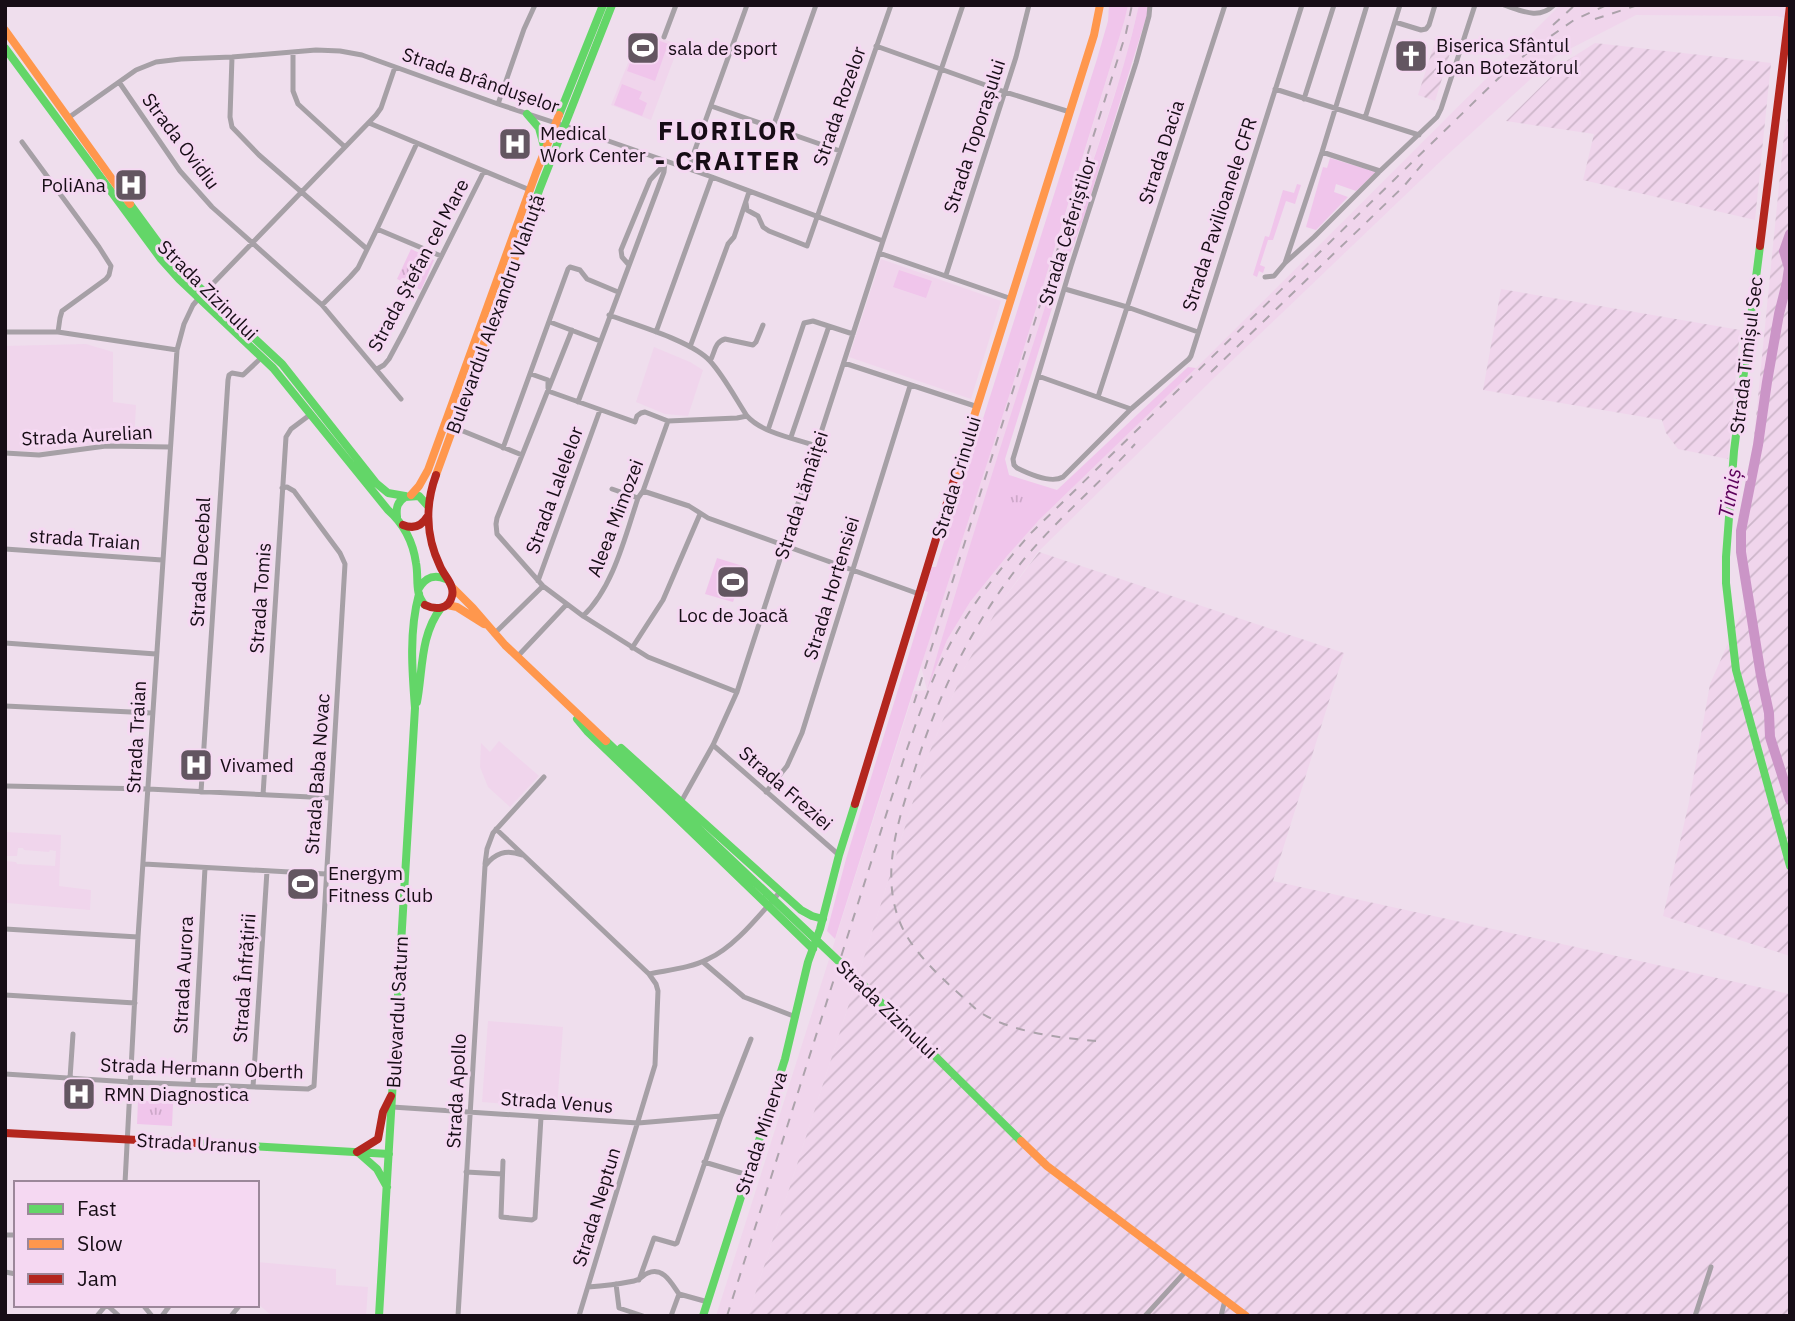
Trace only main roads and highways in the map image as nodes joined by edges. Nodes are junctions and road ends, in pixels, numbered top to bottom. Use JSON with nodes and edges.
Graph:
{"nodes":[{"id":1,"x":603,"y":5,"type":"edge"},
{"id":2,"x":612,"y":5,"type":"edge"},
{"id":3,"x":1100,"y":5,"type":"edge"},
{"id":4,"x":1790,"y":6,"type":"edge"},
{"id":5,"x":5,"y":30,"type":"edge"},
{"id":6,"x":5,"y":48,"type":"edge"},
{"id":7,"x":527,"y":114,"type":"road end"},
{"id":8,"x":560,"y":124,"type":"junction"},
{"id":9,"x":545,"y":150,"type":"junction"},
{"id":10,"x":202,"y":295,"type":"junction"},
{"id":11,"x":408,"y":495,"type":"junction"},
{"id":12,"x":428,"y":506,"type":"junction"},
{"id":13,"x":397,"y":517,"type":"junction"},
{"id":14,"x":428,"y":517,"type":"junction"},
{"id":15,"x":403,"y":525,"type":"junction"},
{"id":16,"x":450,"y":584,"type":"junction"},
{"id":17,"x":419,"y":591,"type":"junction"},
{"id":18,"x":444,"y":607,"type":"junction"},
{"id":19,"x":487,"y":626,"type":"junction"},
{"id":20,"x":563,"y":700,"type":"junction"},
{"id":21,"x":415,"y":708,"type":"junction"},
{"id":22,"x":1790,"y":866,"type":"edge"},
{"id":23,"x":823,"y":919,"type":"junction"},
{"id":24,"x":813,"y":949,"type":"junction"},
{"id":25,"x":392,"y":1094,"type":"junction"},
{"id":26,"x":5,"y":1133,"type":"edge"},
{"id":27,"x":358,"y":1152,"type":"junction"},
{"id":28,"x":389,"y":1154,"type":"junction"},
{"id":29,"x":387,"y":1187,"type":"junction"},
{"id":30,"x":1244,"y":1315,"type":"edge"},
{"id":31,"x":379,"y":1316,"type":"edge"},
{"id":32,"x":703,"y":1316,"type":"edge"}],
"edges":[{"from":1,"to":8,"type":"main road","name":"Bulevardul Alexandru Vlahuță"},
{"from":2,"to":8,"type":"main road","name":"Bulevardul Alexandru Vlahuță"},
{"from":3,"to":23,"type":"main road","name":"Strada Crinului"},
{"from":4,"to":22,"type":"main road","name":"Strada Timișul Sec"},
{"from":5,"to":10,"type":"main road","name":"Strada Zizinului"},
{"from":6,"to":10,"type":"main road","name":"Strada Zizinului"},
{"from":7,"to":9,"type":"main road"},
{"from":8,"to":9,"type":"main road","name":"Bulevardul Alexandru Vlahuță"},
{"from":8,"to":12,"type":"main road","name":"Bulevardul Alexandru Vlahuță"},
{"from":9,"to":11,"type":"main road","name":"Bulevardul Alexandru Vlahuță"},
{"from":10,"to":11,"type":"main road","name":"Strada Zizinului"},
{"from":10,"to":13,"type":"main road","name":"Strada Zizinului"},
{"from":11,"to":12,"type":"main road"},
{"from":11,"to":13,"type":"main road"},
{"from":12,"to":14,"type":"main road"},
{"from":13,"to":15,"type":"main road"},
{"from":14,"to":15,"type":"main road"},
{"from":14,"to":16,"type":"main road"},
{"from":15,"to":17,"type":"main road","name":"Bulevardul Saturn"},
{"from":16,"to":17,"type":"main road"},
{"from":16,"to":18,"type":"main road"},
{"from":16,"to":19,"type":"main road","name":"Strada Zizinului"},
{"from":17,"to":18,"type":"main road"},
{"from":17,"to":21,"type":"main road","name":"Bulevardul Saturn"},
{"from":18,"to":19,"type":"main road","name":"Strada Zizinului"},
{"from":18,"to":21,"type":"main road","name":"Bulevardul Saturn"},
{"from":19,"to":20,"type":"main road","name":"Strada Zizinului"},
{"from":20,"to":23,"type":"main road","name":"Strada Zizinului"},
{"from":20,"to":24,"type":"main road","name":"Strada Zizinului"},
{"from":20,"to":30,"type":"main road","name":"Strada Zizinului"},
{"from":21,"to":25,"type":"main road","name":"Bulevardul Saturn"},
{"from":23,"to":24,"type":"main road","name":"Strada Crinului"},
{"from":24,"to":32,"type":"main road","name":"Strada Minerva"},
{"from":25,"to":27,"type":"main road"},
{"from":25,"to":28,"type":"main road","name":"Bulevardul Saturn"},
{"from":26,"to":27,"type":"main road","name":"Strada Uranus"},
{"from":27,"to":28,"type":"main road","name":"Strada Uranus"},
{"from":27,"to":29,"type":"main road"},
{"from":28,"to":29,"type":"main road","name":"Bulevardul Saturn"},
{"from":29,"to":31,"type":"main road","name":"Bulevardul Saturn"}]}
